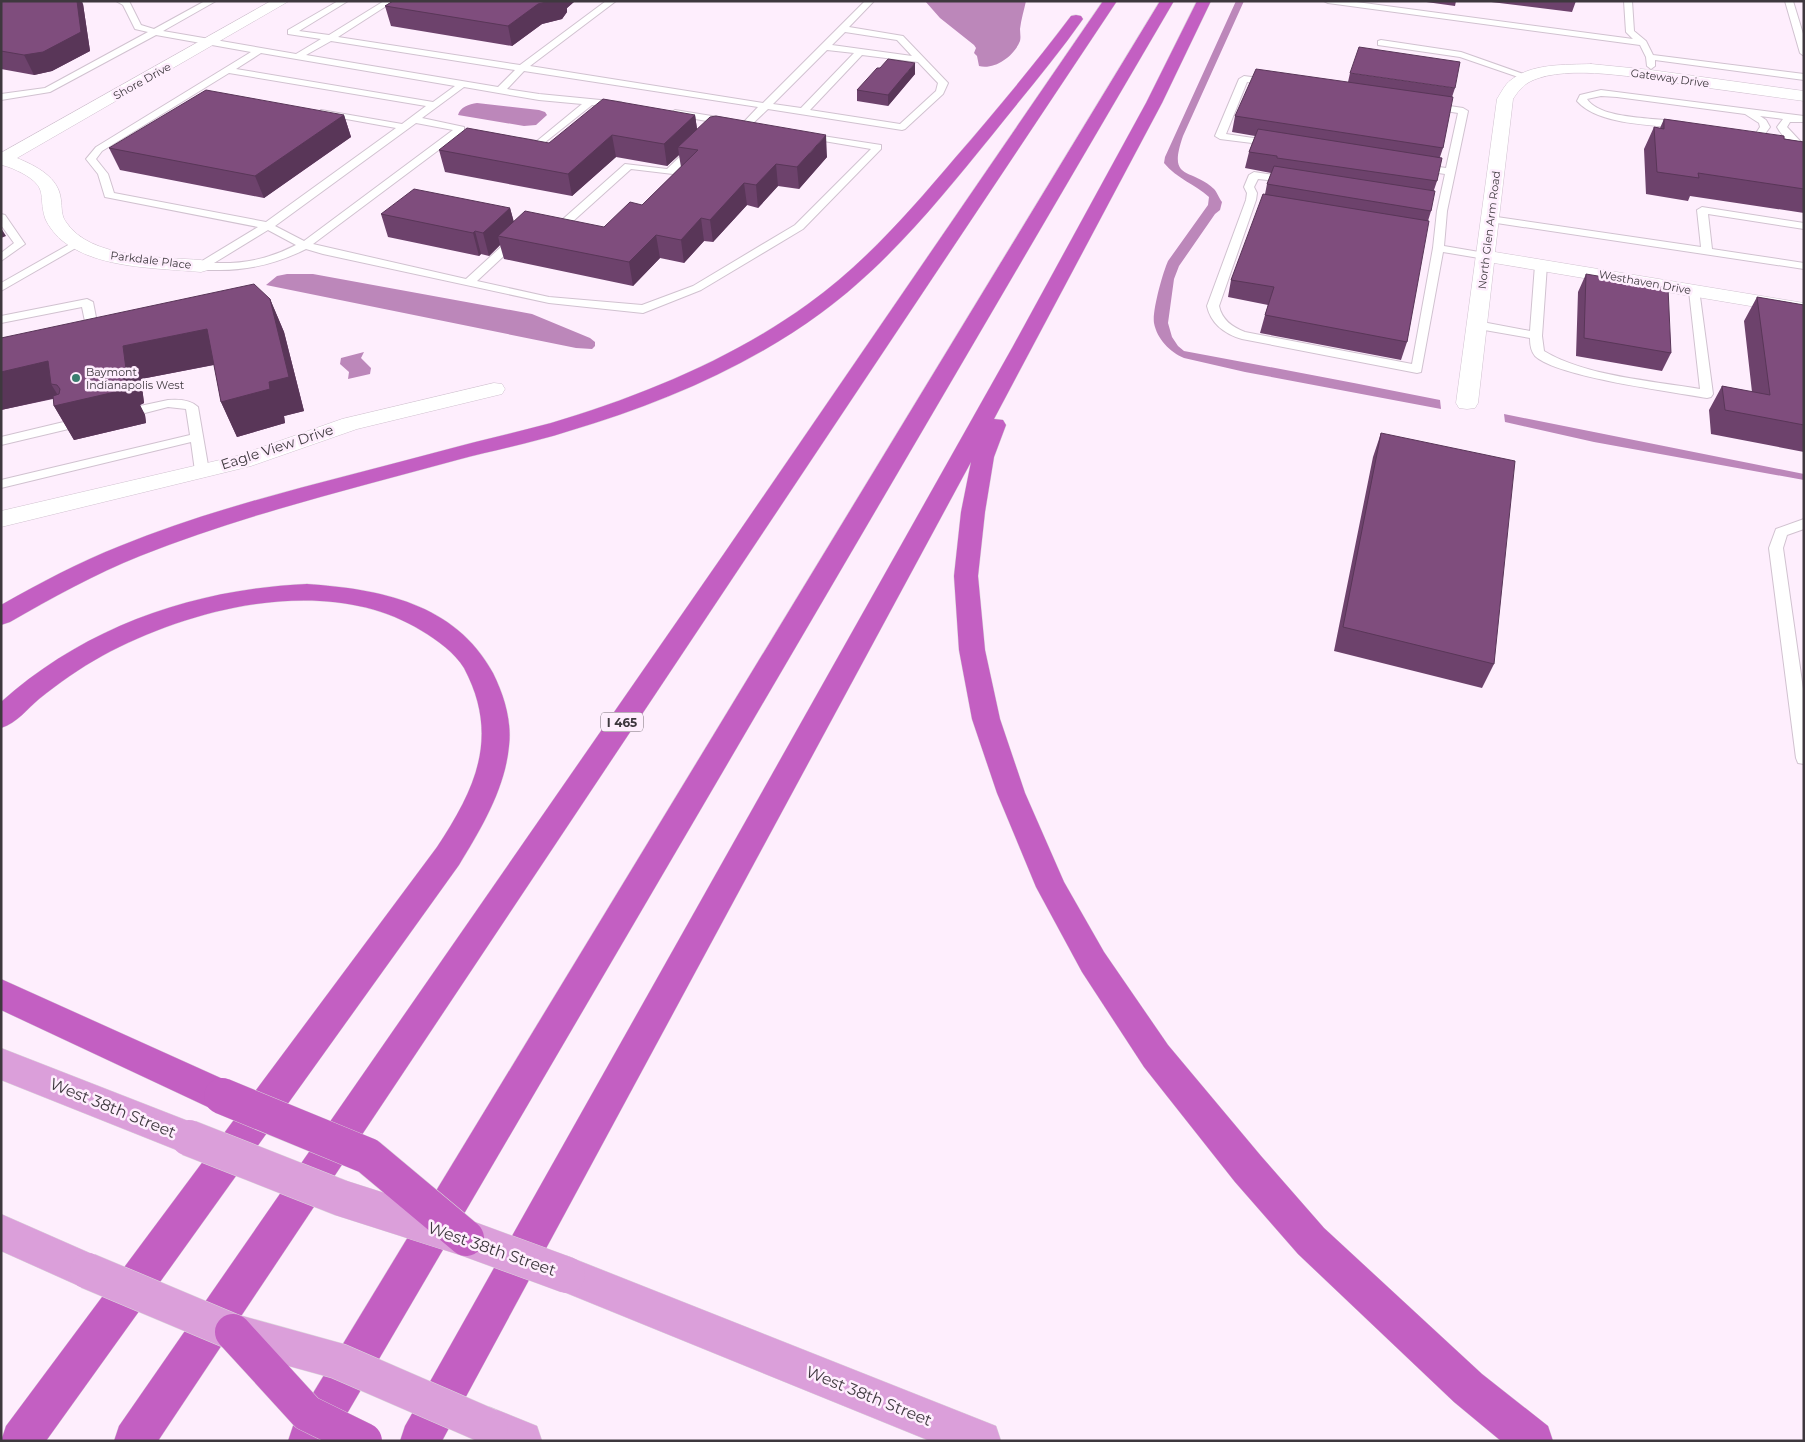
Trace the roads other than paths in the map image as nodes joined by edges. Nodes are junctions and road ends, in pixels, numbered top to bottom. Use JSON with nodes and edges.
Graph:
{"nodes":[{"id":1,"x":120,"y":1,"type":"edge"},
{"id":2,"x":212,"y":1,"type":"edge"},
{"id":3,"x":282,"y":1,"type":"edge"},
{"id":4,"x":344,"y":1,"type":"edge"},
{"id":5,"x":390,"y":1,"type":"edge"},
{"id":6,"x":612,"y":1,"type":"edge"},
{"id":7,"x":870,"y":1,"type":"edge"},
{"id":8,"x":1089,"y":1,"type":"edge"},
{"id":9,"x":1110,"y":1,"type":"edge"},
{"id":10,"x":1167,"y":1,"type":"edge"},
{"id":11,"x":1204,"y":1,"type":"edge"},
{"id":12,"x":1328,"y":1,"type":"edge"},
{"id":13,"x":1628,"y":1,"type":"edge"},
{"id":14,"x":1790,"y":1,"type":"edge"},
{"id":15,"x":843,"y":29,"type":"junction"},
{"id":16,"x":155,"y":32,"type":"junction"},
{"id":17,"x":330,"y":38,"type":"junction"},
{"id":18,"x":211,"y":42,"type":"junction"},
{"id":19,"x":1643,"y":42,"type":"junction"},
{"id":20,"x":1381,"y":43,"type":"dead end"},
{"id":21,"x":825,"y":47,"type":"junction"},
{"id":22,"x":260,"y":50,"type":"junction"},
{"id":23,"x":861,"y":51,"type":"junction"},
{"id":24,"x":1804,"y":53,"type":"edge"},
{"id":25,"x":298,"y":56,"type":"junction"},
{"id":26,"x":1650,"y":57,"type":"junction"},
{"id":27,"x":922,"y":60,"type":"junction"},
{"id":28,"x":522,"y":68,"type":"junction"},
{"id":29,"x":227,"y":70,"type":"junction"},
{"id":30,"x":1652,"y":75,"type":"junction"},
{"id":31,"x":1531,"y":76,"type":"junction"},
{"id":32,"x":1804,"y":77,"type":"edge"},
{"id":33,"x":463,"y":84,"type":"junction"},
{"id":34,"x":1282,"y":84,"type":"edge"},
{"id":35,"x":196,"y":89,"type":"junction"},
{"id":36,"x":500,"y":90,"type":"junction"},
{"id":37,"x":215,"y":92,"type":"edge"},
{"id":38,"x":1804,"y":96,"type":"edge"},
{"id":39,"x":1,"y":97,"type":"edge"},
{"id":40,"x":590,"y":102,"type":"junction"},
{"id":41,"x":435,"y":104,"type":"junction"},
{"id":42,"x":1415,"y":104,"type":"edge"},
{"id":43,"x":633,"y":106,"type":"edge"},
{"id":44,"x":766,"y":106,"type":"junction"},
{"id":45,"x":310,"y":110,"type":"edge"},
{"id":46,"x":669,"y":112,"type":"edge"},
{"id":47,"x":803,"y":112,"type":"junction"},
{"id":48,"x":1748,"y":112,"type":"junction"},
{"id":49,"x":1799,"y":119,"type":"edge"},
{"id":50,"x":415,"y":120,"type":"junction"},
{"id":51,"x":404,"y":127,"type":"junction"},
{"id":52,"x":1693,"y":127,"type":"edge"},
{"id":53,"x":793,"y":133,"type":"edge"},
{"id":54,"x":513,"y":139,"type":"edge"},
{"id":55,"x":702,"y":140,"type":"edge"},
{"id":56,"x":1800,"y":142,"type":"edge"},
{"id":57,"x":1287,"y":146,"type":"edge"},
{"id":58,"x":2,"y":159,"type":"edge"},
{"id":59,"x":1412,"y":166,"type":"edge"},
{"id":60,"x":1450,"y":172,"type":"junction"},
{"id":61,"x":1301,"y":183,"type":"edge"},
{"id":62,"x":1,"y":218,"type":"edge"},
{"id":63,"x":1490,"y":218,"type":"junction"},
{"id":64,"x":268,"y":226,"type":"junction"},
{"id":65,"x":1804,"y":226,"type":"edge"},
{"id":66,"x":1435,"y":239,"type":"junction"},
{"id":67,"x":77,"y":243,"type":"junction"},
{"id":68,"x":305,"y":245,"type":"junction"},
{"id":69,"x":1708,"y":252,"type":"junction"},
{"id":70,"x":1486,"y":256,"type":"junction"},
{"id":71,"x":1,"y":258,"type":"edge"},
{"id":72,"x":1541,"y":265,"type":"junction"},
{"id":73,"x":201,"y":266,"type":"junction"},
{"id":74,"x":1804,"y":266,"type":"edge"},
{"id":75,"x":468,"y":283,"type":"junction"},
{"id":76,"x":1,"y":288,"type":"edge"},
{"id":77,"x":1695,"y":291,"type":"junction"},
{"id":78,"x":1804,"y":309,"type":"edge"},
{"id":79,"x":1,"y":320,"type":"edge"},
{"id":80,"x":1477,"y":325,"type":"junction"},
{"id":81,"x":1536,"y":336,"type":"junction"},
{"id":82,"x":75,"y":337,"type":"edge"},
{"id":83,"x":1022,"y":348,"type":"junction"},
{"id":84,"x":494,"y":388,"type":"dead end"},
{"id":85,"x":1467,"y":402,"type":"dead end"},
{"id":86,"x":145,"y":408,"type":"dead end"},
{"id":87,"x":72,"y":424,"type":"edge"},
{"id":88,"x":197,"y":437,"type":"junction"},
{"id":89,"x":1,"y":441,"type":"edge"},
{"id":90,"x":202,"y":470,"type":"junction"},
{"id":91,"x":1,"y":484,"type":"edge"},
{"id":92,"x":1,"y":519,"type":"edge"},
{"id":93,"x":1804,"y":524,"type":"edge"},
{"id":94,"x":1,"y":616,"type":"edge"},
{"id":95,"x":1,"y":718,"type":"edge"},
{"id":96,"x":1804,"y":758,"type":"edge"},
{"id":97,"x":1,"y":994,"type":"edge"},
{"id":98,"x":1,"y":1064,"type":"edge"},
{"id":99,"x":1,"y":1232,"type":"edge"},
{"id":100,"x":466,"y":1238,"type":"junction"},
{"id":101,"x":233,"y":1332,"type":"junction"},
{"id":102,"x":506,"y":1434,"type":"edge"},
{"id":103,"x":21,"y":1441,"type":"edge"},
{"id":104,"x":134,"y":1441,"type":"edge"},
{"id":105,"x":308,"y":1441,"type":"edge"},
{"id":106,"x":364,"y":1441,"type":"edge"},
{"id":107,"x":420,"y":1441,"type":"edge"},
{"id":108,"x":981,"y":1441,"type":"edge"},
{"id":109,"x":1533,"y":1441,"type":"edge"}],
"edges":[{"from":1,"to":16,"type":"lane"},
{"from":2,"to":16,"type":"lane"},
{"from":3,"to":18,"type":"street","name":"Shore Drive"},
{"from":4,"to":17,"type":"lane"},
{"from":5,"to":17,"type":"lane"},
{"from":6,"to":28,"type":"lane"},
{"from":7,"to":15,"type":"lane"},
{"from":8,"to":94,"type":"highway"},
{"from":9,"to":104,"type":"highway","number":"I 465"},
{"from":10,"to":105,"type":"highway"},
{"from":11,"to":83,"type":"highway"},
{"from":12,"to":19,"type":"lane"},
{"from":13,"to":19,"type":"lane"},
{"from":14,"to":24,"type":"lane"},
{"from":15,"to":21,"type":"lane"},
{"from":15,"to":27,"type":"lane"},
{"from":16,"to":18,"type":"lane"},
{"from":16,"to":39,"type":"lane"},
{"from":17,"to":25,"type":"lane"},
{"from":17,"to":28,"type":"lane"},
{"from":18,"to":22,"type":"lane"},
{"from":18,"to":58,"type":"street","name":"Shore Drive"},
{"from":19,"to":26,"type":"lane"},
{"from":20,"to":31,"type":"lane"},
{"from":21,"to":23,"type":"lane"},
{"from":21,"to":44,"type":"lane"},
{"from":22,"to":25,"type":"lane"},
{"from":22,"to":29,"type":"lane"},
{"from":23,"to":27,"type":"lane"},
{"from":23,"to":47,"type":"lane"},
{"from":25,"to":33,"type":"lane"},
{"from":26,"to":30,"type":"lane"},
{"from":26,"to":32,"type":"lane"},
{"from":27,"to":47,"type":"lane"},
{"from":28,"to":36,"type":"lane"},
{"from":28,"to":44,"type":"lane"},
{"from":29,"to":35,"type":"lane"},
{"from":29,"to":41,"type":"lane"},
{"from":30,"to":31,"type":"street","name":"Gateway Drive"},
{"from":30,"to":38,"type":"street","name":"Gateway Drive"},
{"from":31,"to":63,"type":"street","name":"North Glen Arm Road"},
{"from":33,"to":36,"type":"lane"},
{"from":33,"to":41,"type":"lane"},
{"from":34,"to":57,"type":"lane"},
{"from":35,"to":37,"type":"lane"},
{"from":35,"to":64,"type":"lane"},
{"from":36,"to":40,"type":"lane"},
{"from":40,"to":43,"type":"lane"},
{"from":40,"to":54,"type":"lane"},
{"from":41,"to":50,"type":"lane"},
{"from":42,"to":60,"type":"lane"},
{"from":44,"to":46,"type":"lane"},
{"from":44,"to":47,"type":"lane"},
{"from":45,"to":51,"type":"lane"},
{"from":48,"to":49,"type":"lane"},
{"from":48,"to":52,"type":"lane"},
{"from":48,"to":56,"type":"lane"},
{"from":49,"to":56,"type":"lane"},
{"from":50,"to":51,"type":"lane"},
{"from":50,"to":68,"type":"lane"},
{"from":51,"to":64,"type":"lane"},
{"from":53,"to":75,"type":"lane"},
{"from":55,"to":75,"type":"lane"},
{"from":58,"to":67,"type":"street","name":"Parkdale Place"},
{"from":59,"to":60,"type":"lane"},
{"from":60,"to":66,"type":"lane"},
{"from":61,"to":66,"type":"lane"},
{"from":62,"to":71,"type":"lane"},
{"from":63,"to":69,"type":"lane"},
{"from":63,"to":70,"type":"street","name":"North Glen Arm Road"},
{"from":64,"to":68,"type":"lane"},
{"from":64,"to":73,"type":"lane"},
{"from":65,"to":69,"type":"lane"},
{"from":66,"to":70,"type":"lane"},
{"from":67,"to":73,"type":"street","name":"Parkdale Place"},
{"from":67,"to":76,"type":"lane"},
{"from":68,"to":73,"type":"lane"},
{"from":68,"to":75,"type":"lane"},
{"from":69,"to":74,"type":"lane"},
{"from":70,"to":72,"type":"street","name":"Westhaven Drive"},
{"from":70,"to":80,"type":"street","name":"North Glen Arm Road"},
{"from":72,"to":77,"type":"street","name":"Westhaven Drive"},
{"from":72,"to":81,"type":"lane"},
{"from":77,"to":78,"type":"street","name":"Westhaven Drive"},
{"from":77,"to":81,"type":"lane"},
{"from":79,"to":82,"type":"lane"},
{"from":80,"to":81,"type":"lane"},
{"from":80,"to":85,"type":"street","name":"North Glen Arm Road"},
{"from":83,"to":107,"type":"highway"},
{"from":83,"to":109,"type":"highway"},
{"from":84,"to":90,"type":"street","name":"Eagle View Drive"},
{"from":86,"to":88,"type":"lane"},
{"from":87,"to":89,"type":"lane"},
{"from":88,"to":90,"type":"lane"},
{"from":88,"to":91,"type":"lane"},
{"from":90,"to":92,"type":"street","name":"Eagle View Drive"},
{"from":93,"to":96,"type":"lane"},
{"from":95,"to":103,"type":"highway"},
{"from":97,"to":100,"type":"highway","bridge":true},
{"from":98,"to":100,"type":"main road","name":"West 38th Street","bridge":true},
{"from":99,"to":101,"type":"main road","bridge":true},
{"from":100,"to":108,"type":"main road","name":"West 38th Street","bridge":true},
{"from":101,"to":102,"type":"main road","bridge":true},
{"from":101,"to":106,"type":"highway","bridge":true}]}
